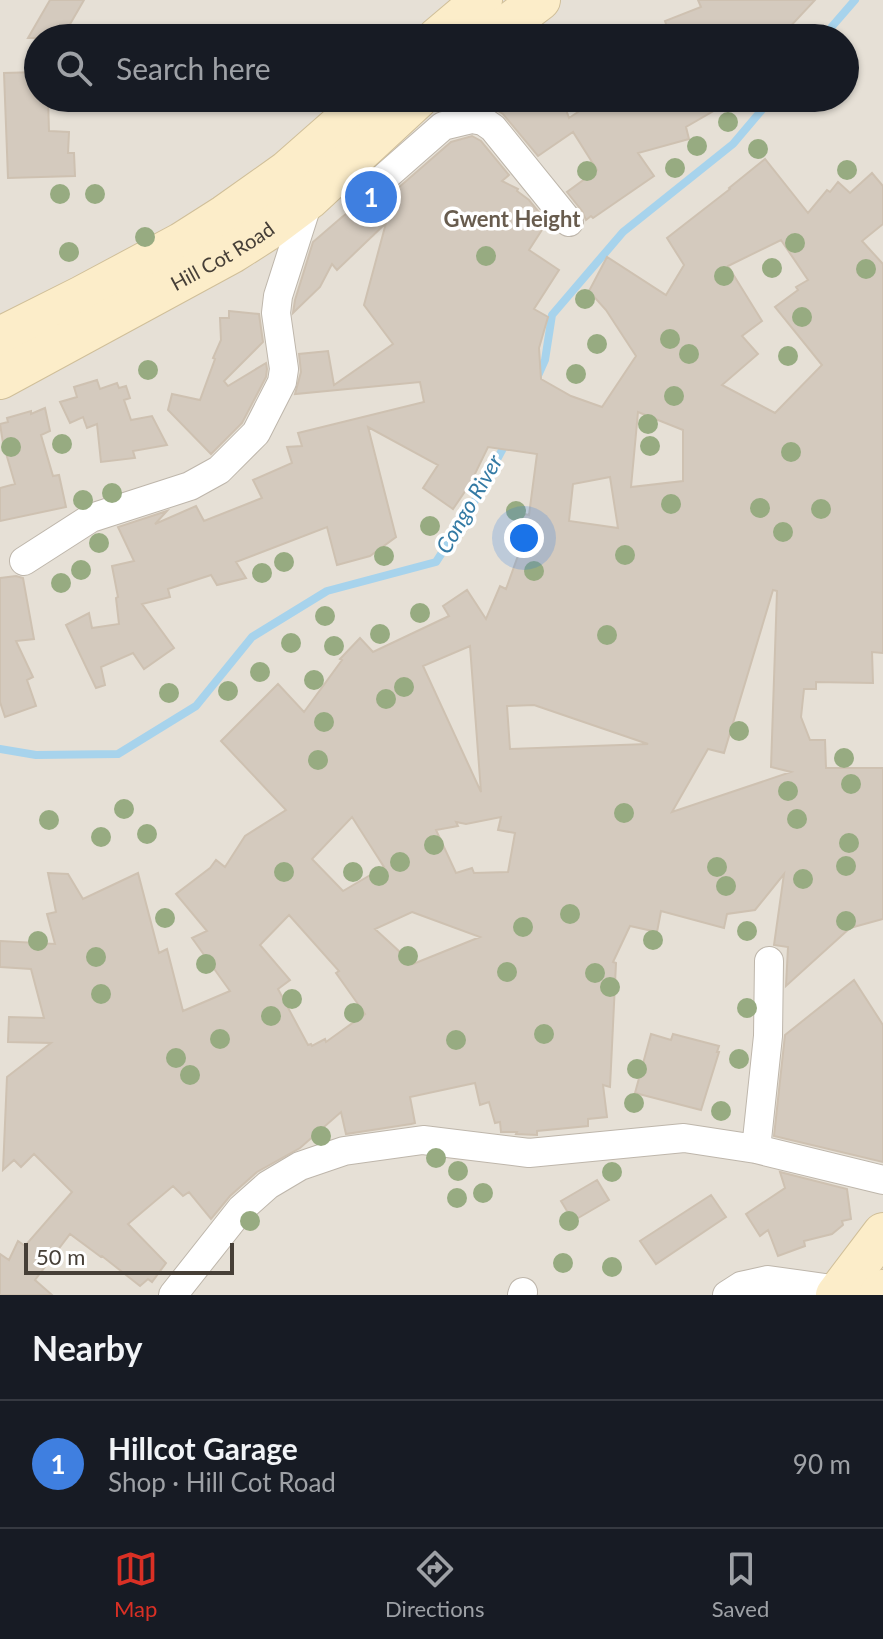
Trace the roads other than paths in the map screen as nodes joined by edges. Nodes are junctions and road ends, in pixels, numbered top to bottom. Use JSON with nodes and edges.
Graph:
{"nodes":[{"id":1,"x":482,"y":0,"type":"edge"},
{"id":2,"x":540,"y":0,"type":"edge"},
{"id":3,"x":454,"y":24,"type":"edge"},
{"id":4,"x":508,"y":24,"type":"edge"},
{"id":5,"x":354,"y":112,"type":"edge"},
{"id":6,"x":403,"y":112,"type":"edge"},
{"id":7,"x":347,"y":164,"type":"junction"},
{"id":8,"x":309,"y":199,"type":"junction"},
{"id":9,"x":569,"y":222,"type":"dead end"},
{"id":10,"x":0,"y":337,"type":"edge"},
{"id":11,"x":0,"y":379,"type":"edge"},
{"id":12,"x":24,"y":561,"type":"dead end"},
{"id":13,"x":769,"y":961,"type":"dead end"},
{"id":14,"x":756,"y":1149,"type":"junction"},
{"id":15,"x":883,"y":1180,"type":"edge"},
{"id":16,"x":883,"y":1233,"type":"edge"},
{"id":17,"x":883,"y":1290,"type":"edge"},
{"id":18,"x":838,"y":1293,"type":"edge"},
{"id":19,"x":173,"y":1295,"type":"edge"},
{"id":20,"x":727,"y":1295,"type":"edge"},
{"id":21,"x":879,"y":1295,"type":"edge"}],
"edges":[{"from":1,"to":3,"type":"main road"},
{"from":2,"to":4,"type":"main road"},
{"from":5,"to":10,"type":"main road","name":"Hill Cot Road"},
{"from":6,"to":7,"type":"main road","name":"Hill Cot Road"},
{"from":7,"to":8,"type":"main road","name":"Hill Cot Road"},
{"from":7,"to":9,"type":"street"},
{"from":8,"to":11,"type":"main road","name":"Hill Cot Road"},
{"from":8,"to":12,"type":"street"},
{"from":13,"to":14,"type":"street"},
{"from":14,"to":15,"type":"street"},
{"from":14,"to":19,"type":"street"},
{"from":16,"to":18,"type":"main road"},
{"from":17,"to":21,"type":"main road"},
{"from":18,"to":20,"type":"street"}]}
